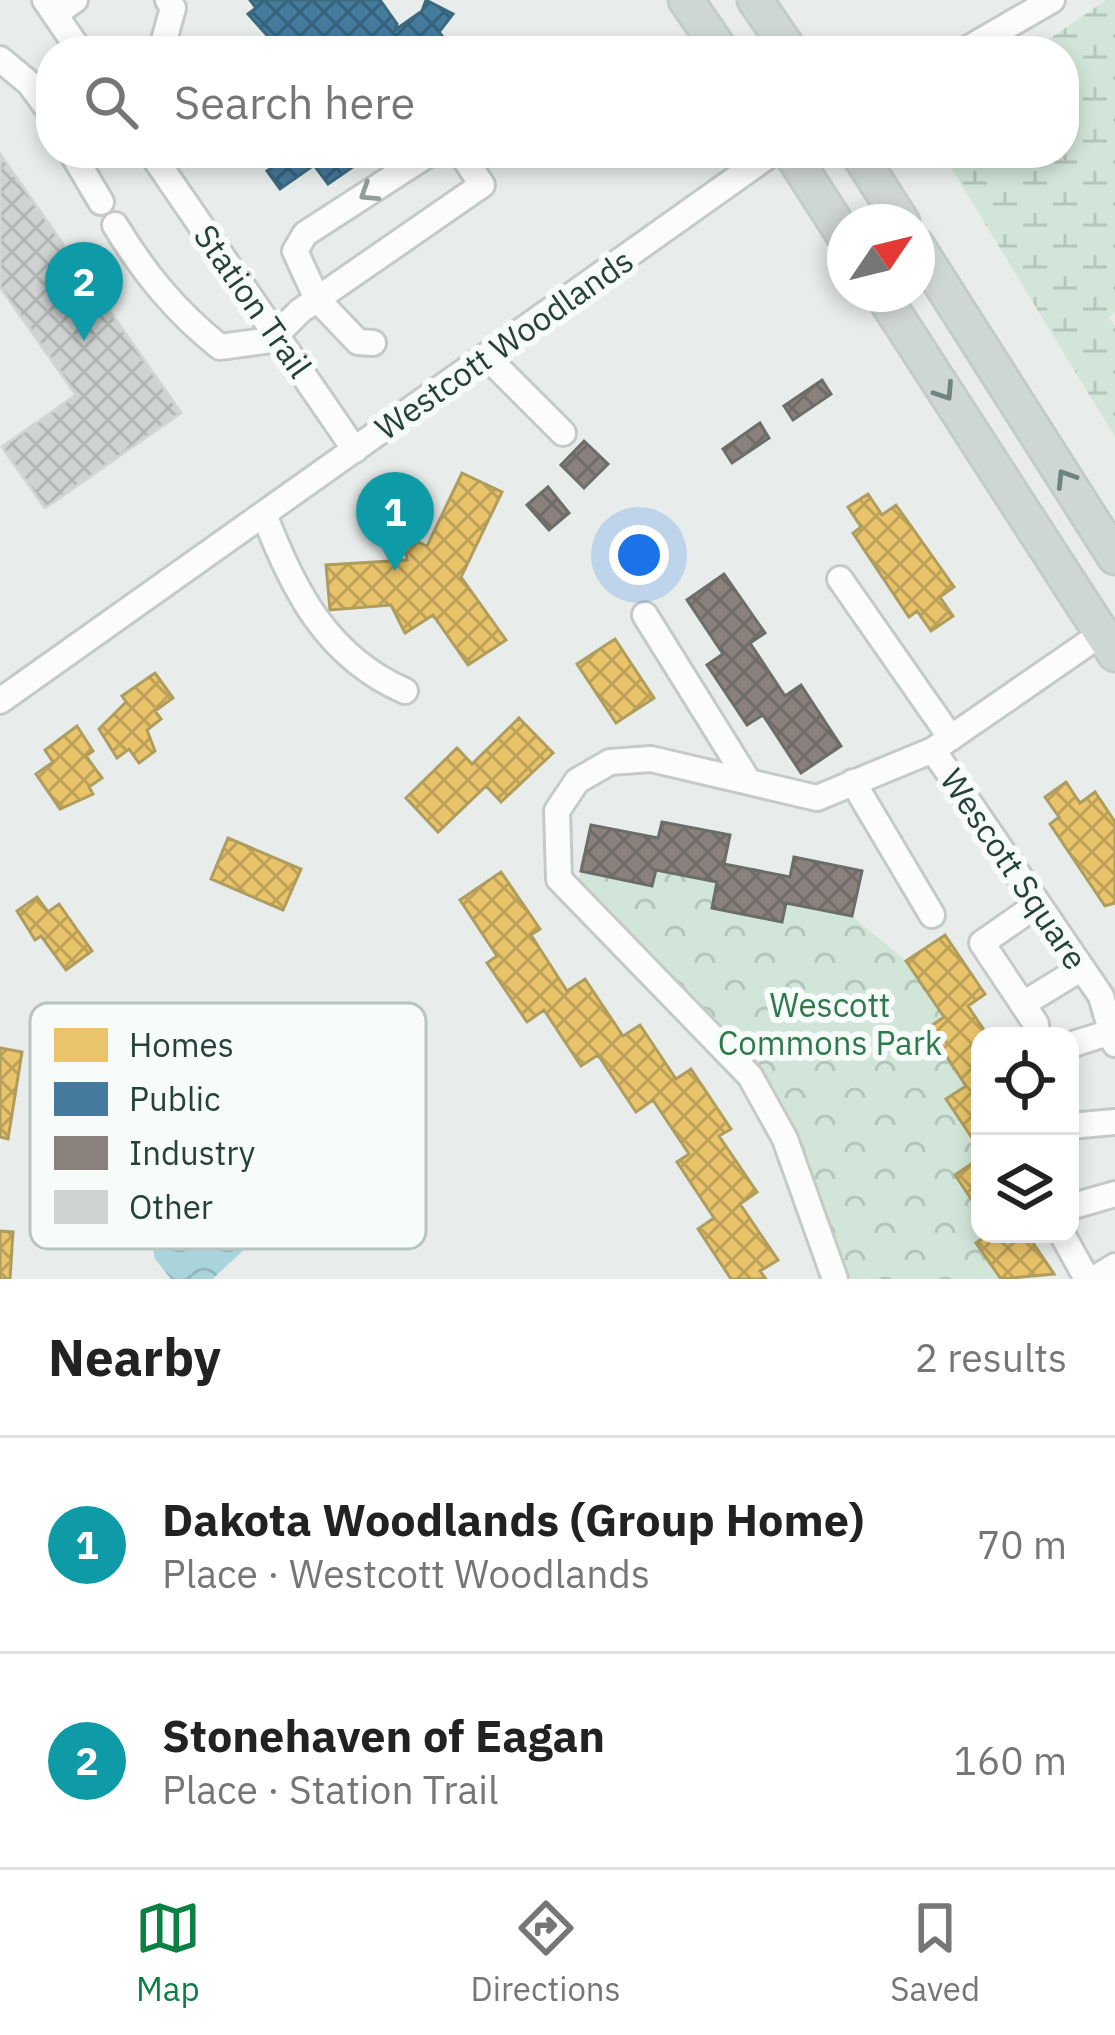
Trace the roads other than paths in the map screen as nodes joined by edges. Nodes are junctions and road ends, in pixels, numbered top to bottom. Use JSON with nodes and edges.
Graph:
{"nodes":[{"id":1,"x":168,"y":0,"type":"edge"},
{"id":2,"x":686,"y":0,"type":"edge"},
{"id":3,"x":755,"y":0,"type":"edge"},
{"id":4,"x":1052,"y":0,"type":"edge"},
{"id":5,"x":58,"y":4,"type":"edge"},
{"id":6,"x":73,"y":36,"type":"edge"},
{"id":7,"x":165,"y":36,"type":"edge"},
{"id":8,"x":711,"y":36,"type":"edge"},
{"id":9,"x":780,"y":36,"type":"edge"},
{"id":10,"x":990,"y":36,"type":"edge"},
{"id":11,"x":0,"y":58,"type":"edge"},
{"id":12,"x":36,"y":93,"type":"edge"},
{"id":13,"x":81,"y":168,"type":"edge"},
{"id":14,"x":161,"y":168,"type":"edge"},
{"id":15,"x":407,"y":168,"type":"edge"},
{"id":16,"x":470,"y":168,"type":"edge"},
{"id":17,"x":751,"y":168,"type":"edge"},
{"id":18,"x":801,"y":168,"type":"edge"},
{"id":19,"x":868,"y":168,"type":"edge"},
{"id":20,"x":101,"y":202,"type":"dead end"},
{"id":21,"x":891,"y":204,"type":"edge"},
{"id":22,"x":827,"y":209,"type":"edge"},
{"id":23,"x":115,"y":225,"type":"dead end"},
{"id":24,"x":935,"y":274,"type":"edge"},
{"id":25,"x":326,"y":293,"type":"junction"},
{"id":26,"x":894,"y":312,"type":"edge"},
{"id":27,"x":277,"y":337,"type":"junction"},
{"id":28,"x":373,"y":343,"type":"dead end"},
{"id":29,"x":486,"y":356,"type":"junction"},
{"id":30,"x":563,"y":433,"type":"dead end"},
{"id":31,"x":355,"y":449,"type":"junction"},
{"id":32,"x":264,"y":514,"type":"junction"},
{"id":33,"x":1115,"y":557,"type":"edge"},
{"id":34,"x":840,"y":579,"type":"dead end"},
{"id":35,"x":645,"y":615,"type":"dead end"},
{"id":36,"x":1108,"y":644,"type":"edge"},
{"id":37,"x":404,"y":691,"type":"dead end"},
{"id":38,"x":0,"y":701,"type":"edge"},
{"id":39,"x":942,"y":744,"type":"junction"},
{"id":40,"x":749,"y":782,"type":"junction"},
{"id":41,"x":853,"y":782,"type":"junction"},
{"id":42,"x":1038,"y":904,"type":"junction"},
{"id":43,"x":932,"y":915,"type":"dead end"},
{"id":44,"x":1082,"y":968,"type":"junction"},
{"id":45,"x":1023,"y":1004,"type":"junction"},
{"id":46,"x":1033,"y":1027,"type":"edge"},
{"id":47,"x":1113,"y":1038,"type":"edge"},
{"id":48,"x":1079,"y":1044,"type":"edge"},
{"id":49,"x":1115,"y":1122,"type":"edge"},
{"id":50,"x":1079,"y":1125,"type":"edge"},
{"id":51,"x":1115,"y":1194,"type":"edge"},
{"id":52,"x":1079,"y":1204,"type":"edge"},
{"id":53,"x":1068,"y":1243,"type":"edge"},
{"id":54,"x":1115,"y":1266,"type":"edge"},
{"id":55,"x":835,"y":1279,"type":"edge"},
{"id":56,"x":1090,"y":1279,"type":"edge"}],
"edges":[{"from":1,"to":7,"type":"street"},
{"from":2,"to":8,"type":"main road"},
{"from":3,"to":9,"type":"main road"},
{"from":4,"to":10,"type":"street"},
{"from":5,"to":6,"type":"street"},
{"from":11,"to":12,"type":"street"},
{"from":13,"to":20,"type":"street"},
{"from":14,"to":27,"type":"street","name":"Station Trail"},
{"from":15,"to":25,"type":"street","one_way":true},
{"from":16,"to":25,"type":"street"},
{"from":17,"to":29,"type":"street","name":"Westcott Woodlands"},
{"from":18,"to":22,"type":"main road"},
{"from":19,"to":21,"type":"main road"},
{"from":23,"to":27,"type":"street"},
{"from":33,"to":24,"type":"main road","one_way":true},
{"from":25,"to":27,"type":"street"},
{"from":25,"to":28,"type":"street"},
{"from":26,"to":36,"type":"main road","one_way":true},
{"from":27,"to":31,"type":"street","name":"Station Trail"},
{"from":29,"to":30,"type":"street"},
{"from":29,"to":31,"type":"street","name":"Westcott Woodlands"},
{"from":31,"to":32,"type":"street","name":"Westcott Woodlands"},
{"from":32,"to":37,"type":"street"},
{"from":32,"to":38,"type":"street","name":"Westcott Woodlands"},
{"from":34,"to":39,"type":"street"},
{"from":35,"to":40,"type":"street"},
{"from":36,"to":39,"type":"street","name":"Wescott Square"},
{"from":39,"to":41,"type":"street"},
{"from":39,"to":42,"type":"street","name":"Wescott Square"},
{"from":40,"to":41,"type":"street"},
{"from":40,"to":55,"type":"street"},
{"from":41,"to":43,"type":"street"},
{"from":42,"to":44,"type":"street","name":"Wescott Square"},
{"from":42,"to":45,"type":"street"},
{"from":44,"to":45,"type":"street"},
{"from":44,"to":47,"type":"street","name":"Wescott Square"},
{"from":45,"to":46,"type":"street"},
{"from":47,"to":48,"type":"street"},
{"from":49,"to":50,"type":"street"},
{"from":51,"to":52,"type":"street"},
{"from":53,"to":56,"type":"street"},
{"from":54,"to":56,"type":"street"}]}
